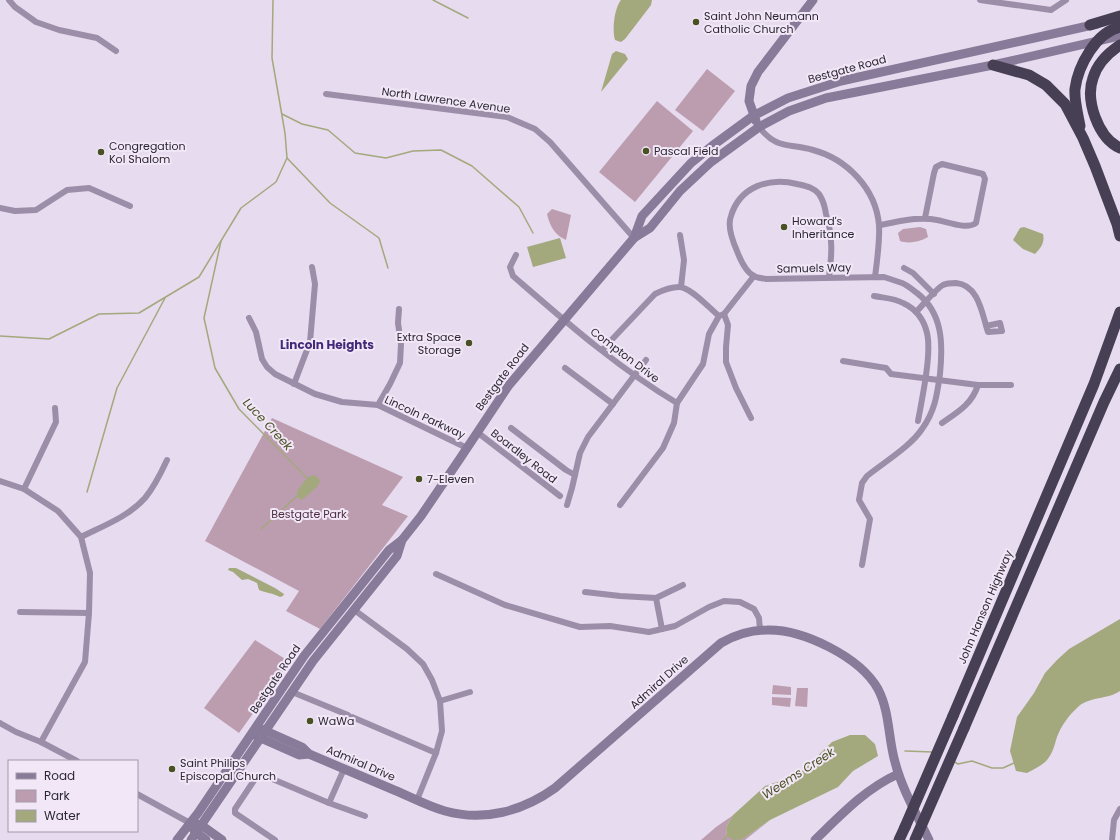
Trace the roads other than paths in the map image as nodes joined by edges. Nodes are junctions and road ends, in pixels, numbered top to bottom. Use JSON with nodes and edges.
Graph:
{"nodes":[{"id":1,"x":9,"y":0,"type":"edge"},
{"id":2,"x":813,"y":0,"type":"edge"},
{"id":3,"x":980,"y":0,"type":"edge"},
{"id":4,"x":1066,"y":0,"type":"edge"},
{"id":5,"x":1120,"y":16,"type":"edge"},
{"id":6,"x":1120,"y":20,"type":"edge"},
{"id":7,"x":1090,"y":26,"type":"junction"},
{"id":8,"x":1120,"y":27,"type":"edge"},
{"id":9,"x":1120,"y":36,"type":"edge"},
{"id":10,"x":1098,"y":41,"type":"junction"},
{"id":11,"x":1120,"y":45,"type":"edge"},
{"id":12,"x":116,"y":51,"type":"dead end"},
{"id":13,"x":993,"y":66,"type":"junction"},
{"id":14,"x":326,"y":94,"type":"dead end"},
{"id":15,"x":753,"y":116,"type":"junction"},
{"id":16,"x":759,"y":127,"type":"junction"},
{"id":17,"x":1083,"y":138,"type":"junction"},
{"id":18,"x":1120,"y":148,"type":"edge"},
{"id":19,"x":130,"y":206,"type":"dead end"},
{"id":20,"x":0,"y":208,"type":"edge"},
{"id":21,"x":925,"y":218,"type":"junction"},
{"id":22,"x":878,"y":225,"type":"junction"},
{"id":23,"x":680,"y":235,"type":"dead end"},
{"id":24,"x":1120,"y":236,"type":"edge"},
{"id":25,"x":634,"y":238,"type":"junction"},
{"id":26,"x":516,"y":255,"type":"dead end"},
{"id":27,"x":312,"y":267,"type":"dead end"},
{"id":28,"x":904,"y":268,"type":"dead end"},
{"id":29,"x":754,"y":276,"type":"junction"},
{"id":30,"x":829,"y":277,"type":"junction"},
{"id":31,"x":875,"y":277,"type":"junction"},
{"id":32,"x":681,"y":287,"type":"junction"},
{"id":33,"x":934,"y":294,"type":"junction"},
{"id":34,"x":874,"y":296,"type":"dead end"},
{"id":35,"x":926,"y":302,"type":"junction"},
{"id":36,"x":399,"y":309,"type":"dead end"},
{"id":37,"x":916,"y":312,"type":"junction"},
{"id":38,"x":1120,"y":312,"type":"edge"},
{"id":39,"x":722,"y":315,"type":"junction"},
{"id":40,"x":249,"y":318,"type":"dead end"},
{"id":41,"x":563,"y":320,"type":"junction"},
{"id":42,"x":986,"y":326,"type":"dead end"},
{"id":43,"x":1120,"y":332,"type":"edge"},
{"id":44,"x":602,"y":350,"type":"junction"},
{"id":45,"x":646,"y":360,"type":"dead end"},
{"id":46,"x":843,"y":361,"type":"dead end"},
{"id":47,"x":565,"y":368,"type":"dead end"},
{"id":48,"x":1120,"y":369,"type":"edge"},
{"id":49,"x":1120,"y":373,"type":"edge"},
{"id":50,"x":635,"y":376,"type":"junction"},
{"id":51,"x":925,"y":379,"type":"junction"},
{"id":52,"x":939,"y":380,"type":"junction"},
{"id":53,"x":294,"y":384,"type":"junction"},
{"id":54,"x":1011,"y":384,"type":"dead end"},
{"id":55,"x":1094,"y":384,"type":"junction"},
{"id":56,"x":978,"y":385,"type":"junction"},
{"id":57,"x":1104,"y":402,"type":"junction"},
{"id":58,"x":677,"y":403,"type":"junction"},
{"id":59,"x":613,"y":404,"type":"junction"},
{"id":60,"x":378,"y":405,"type":"junction"},
{"id":61,"x":55,"y":408,"type":"dead end"},
{"id":62,"x":751,"y":418,"type":"dead end"},
{"id":63,"x":918,"y":421,"type":"dead end"},
{"id":64,"x":942,"y":423,"type":"dead end"},
{"id":65,"x":511,"y":428,"type":"dead end"},
{"id":66,"x":477,"y":432,"type":"junction"},
{"id":67,"x":467,"y":448,"type":"junction"},
{"id":68,"x":167,"y":460,"type":"dead end"},
{"id":69,"x":575,"y":475,"type":"junction"},
{"id":70,"x":0,"y":481,"type":"edge"},
{"id":71,"x":24,"y":489,"type":"junction"},
{"id":72,"x":560,"y":496,"type":"dead end"},
{"id":73,"x":567,"y":505,"type":"dead end"},
{"id":74,"x":620,"y":505,"type":"dead end"},
{"id":75,"x":81,"y":537,"type":"junction"},
{"id":76,"x":402,"y":540,"type":"junction"},
{"id":77,"x":862,"y":565,"type":"dead end"},
{"id":78,"x":436,"y":574,"type":"dead end"},
{"id":79,"x":683,"y":584,"type":"dead end"},
{"id":80,"x":585,"y":592,"type":"dead end"},
{"id":81,"x":656,"y":598,"type":"junction"},
{"id":82,"x":353,"y":610,"type":"junction"},
{"id":83,"x":20,"y":612,"type":"dead end"},
{"id":84,"x":89,"y":613,"type":"junction"},
{"id":85,"x":662,"y":630,"type":"junction"},
{"id":86,"x":760,"y":630,"type":"junction"},
{"id":87,"x":319,"y":636,"type":"junction"},
{"id":88,"x":327,"y":643,"type":"junction"},
{"id":89,"x":292,"y":692,"type":"junction"},
{"id":90,"x":470,"y":692,"type":"dead end"},
{"id":91,"x":440,"y":701,"type":"junction"},
{"id":92,"x":0,"y":723,"type":"edge"},
{"id":93,"x":254,"y":731,"type":"junction"},
{"id":94,"x":263,"y":735,"type":"junction"},
{"id":95,"x":41,"y":742,"type":"junction"},
{"id":96,"x":436,"y":753,"type":"junction"},
{"id":97,"x":75,"y":760,"type":"edge"},
{"id":98,"x":344,"y":769,"type":"junction"},
{"id":99,"x":898,"y":774,"type":"junction"},
{"id":100,"x":138,"y":795,"type":"edge"},
{"id":101,"x":417,"y":800,"type":"junction"},
{"id":102,"x":329,"y":803,"type":"junction"},
{"id":103,"x":1120,"y":809,"type":"edge"},
{"id":104,"x":365,"y":816,"type":"dead end"},
{"id":105,"x":190,"y":822,"type":"junction"},
{"id":106,"x":196,"y":832,"type":"edge"},
{"id":107,"x":177,"y":840,"type":"edge"},
{"id":108,"x":206,"y":840,"type":"edge"},
{"id":109,"x":222,"y":840,"type":"edge"},
{"id":110,"x":275,"y":840,"type":"edge"},
{"id":111,"x":815,"y":840,"type":"edge"},
{"id":112,"x":899,"y":840,"type":"edge"},
{"id":113,"x":916,"y":840,"type":"edge"},
{"id":114,"x":929,"y":840,"type":"edge"},
{"id":115,"x":1112,"y":840,"type":"edge"}],
"edges":[{"from":1,"to":12,"type":"street"},
{"from":2,"to":15,"type":"main road"},
{"from":3,"to":4,"type":"street"},
{"from":5,"to":7,"type":"highway"},
{"from":6,"to":7,"type":"main road","name":"Bestgate Road"},
{"from":7,"to":15,"type":"main road","name":"Bestgate Road"},
{"from":8,"to":10,"type":"highway"},
{"from":9,"to":10,"type":"main road","name":"Bestgate Road"},
{"from":10,"to":13,"type":"main road","name":"Bestgate Road"},
{"from":10,"to":17,"type":"highway"},
{"from":11,"to":18,"type":"highway"},
{"from":13,"to":16,"type":"main road","name":"Bestgate Road"},
{"from":13,"to":17,"type":"highway"},
{"from":14,"to":25,"type":"street","name":"North Lawrence Avenue"},
{"from":15,"to":16,"type":"main road"},
{"from":15,"to":25,"type":"main road","name":"Bestgate Road"},
{"from":16,"to":22,"type":"street"},
{"from":16,"to":25,"type":"main road","name":"Bestgate Road"},
{"from":17,"to":24,"type":"highway"},
{"from":19,"to":20,"type":"street"},
{"from":21,"to":21,"type":"street"},
{"from":21,"to":22,"type":"street"},
{"from":22,"to":31,"type":"street"},
{"from":23,"to":32,"type":"street"},
{"from":25,"to":41,"type":"main road","name":"Bestgate Road"},
{"from":26,"to":41,"type":"street","name":"Compton Drive"},
{"from":27,"to":53,"type":"street"},
{"from":28,"to":33,"type":"street"},
{"from":29,"to":30,"type":"street","name":"Samuels Way"},
{"from":29,"to":30,"type":"street"},
{"from":29,"to":39,"type":"street"},
{"from":30,"to":31,"type":"street","name":"Samuels Way"},
{"from":31,"to":35,"type":"street","name":"Samuels Way"},
{"from":32,"to":39,"type":"street"},
{"from":32,"to":44,"type":"street"},
{"from":33,"to":35,"type":"street"},
{"from":33,"to":42,"type":"street"},
{"from":34,"to":37,"type":"street"},
{"from":35,"to":37,"type":"street"},
{"from":35,"to":52,"type":"street","name":"Samuels Way"},
{"from":36,"to":60,"type":"street"},
{"from":37,"to":51,"type":"street"},
{"from":38,"to":55,"type":"highway"},
{"from":39,"to":58,"type":"street"},
{"from":39,"to":62,"type":"street"},
{"from":40,"to":53,"type":"street","name":"Lincoln Parkway"},
{"from":41,"to":44,"type":"street","name":"Compton Drive"},
{"from":41,"to":66,"type":"main road","name":"Bestgate Road"},
{"from":43,"to":55,"type":"highway"},
{"from":44,"to":50,"type":"street","name":"Compton Drive"},
{"from":45,"to":50,"type":"street"},
{"from":46,"to":51,"type":"street"},
{"from":47,"to":59,"type":"street"},
{"from":48,"to":57,"type":"highway"},
{"from":49,"to":57,"type":"highway"},
{"from":50,"to":58,"type":"street","name":"Compton Drive"},
{"from":50,"to":59,"type":"street"},
{"from":51,"to":52,"type":"street"},
{"from":51,"to":63,"type":"street"},
{"from":52,"to":56,"type":"street"},
{"from":52,"to":77,"type":"street","name":"Samuels Way"},
{"from":53,"to":60,"type":"street","name":"Lincoln Parkway"},
{"from":54,"to":56,"type":"street"},
{"from":55,"to":112,"type":"highway","name":"John Hanson Highway","bridge":true},
{"from":56,"to":64,"type":"street"},
{"from":57,"to":113,"type":"highway","bridge":true},
{"from":58,"to":74,"type":"street"},
{"from":59,"to":69,"type":"street"},
{"from":60,"to":67,"type":"street","name":"Lincoln Parkway"},
{"from":61,"to":71,"type":"street"},
{"from":65,"to":69,"type":"street"},
{"from":66,"to":67,"type":"main road","name":"Bestgate Road"},
{"from":66,"to":72,"type":"street","name":"Boardley Road"},
{"from":67,"to":76,"type":"main road","name":"Bestgate Road"},
{"from":68,"to":75,"type":"street"},
{"from":69,"to":73,"type":"street"},
{"from":70,"to":71,"type":"street"},
{"from":71,"to":75,"type":"street"},
{"from":75,"to":84,"type":"street"},
{"from":76,"to":82,"type":"main road","name":"Bestgate Road"},
{"from":76,"to":87,"type":"main road","name":"Bestgate Road"},
{"from":78,"to":85,"type":"street"},
{"from":79,"to":81,"type":"street"},
{"from":80,"to":81,"type":"street"},
{"from":81,"to":85,"type":"street"},
{"from":82,"to":88,"type":"main road","name":"Bestgate Road"},
{"from":82,"to":91,"type":"street"},
{"from":83,"to":84,"type":"street"},
{"from":84,"to":95,"type":"street"},
{"from":85,"to":86,"type":"street"},
{"from":86,"to":99,"type":"main road","name":"Admiral Drive"},
{"from":86,"to":101,"type":"main road","name":"Admiral Drive"},
{"from":87,"to":88,"type":"main road"},
{"from":87,"to":93,"type":"main road","name":"Bestgate Road"},
{"from":88,"to":89,"type":"main road","name":"Bestgate Road"},
{"from":89,"to":94,"type":"main road","name":"Bestgate Road"},
{"from":89,"to":96,"type":"street"},
{"from":90,"to":91,"type":"street"},
{"from":91,"to":96,"type":"street"},
{"from":92,"to":95,"type":"street"},
{"from":93,"to":94,"type":"main road","name":"Admiral Drive"},
{"from":93,"to":105,"type":"main road","name":"Bestgate Road"},
{"from":94,"to":98,"type":"main road","name":"Admiral Drive"},
{"from":94,"to":106,"type":"main road","name":"Bestgate Road"},
{"from":95,"to":97,"type":"street"},
{"from":96,"to":101,"type":"street"},
{"from":98,"to":101,"type":"main road","name":"Admiral Drive"},
{"from":98,"to":102,"type":"street"},
{"from":99,"to":111,"type":"main road"},
{"from":99,"to":114,"type":"main road","name":"Admiral Drive"},
{"from":100,"to":105,"type":"street"},
{"from":102,"to":104,"type":"street"},
{"from":102,"to":110,"type":"street"},
{"from":103,"to":115,"type":"street"},
{"from":105,"to":106,"type":"main road"},
{"from":105,"to":107,"type":"main road","name":"Bestgate Road"},
{"from":106,"to":108,"type":"main road"},
{"from":106,"to":109,"type":"main road"}]}
